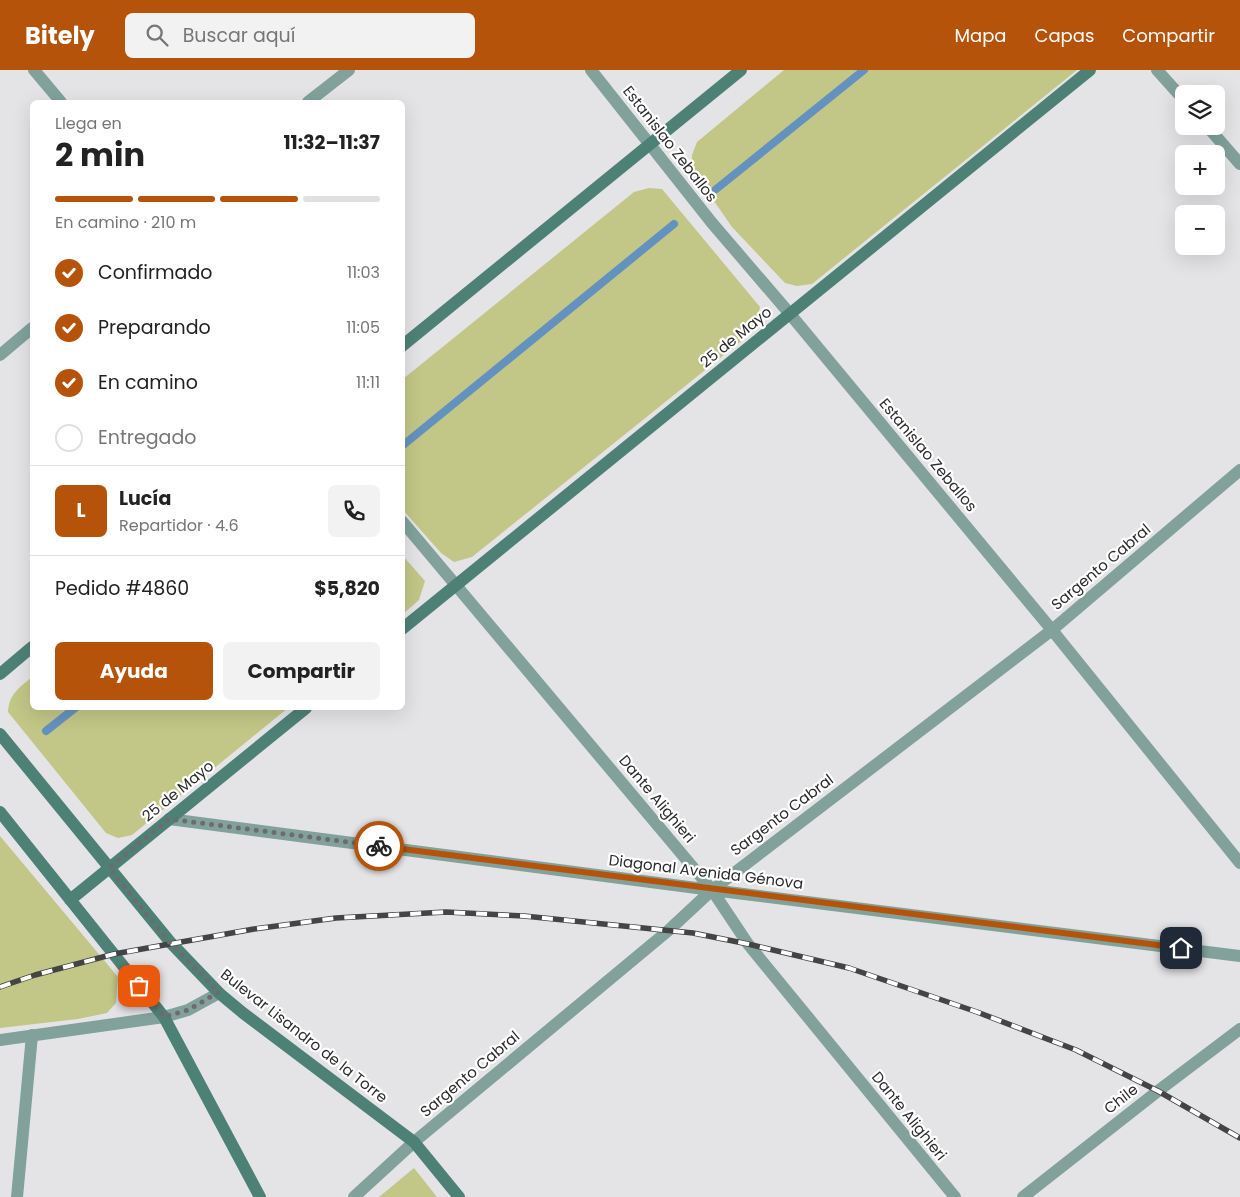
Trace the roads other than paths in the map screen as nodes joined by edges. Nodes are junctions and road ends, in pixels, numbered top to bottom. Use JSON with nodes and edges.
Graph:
{"nodes":[{"id":1,"x":34,"y":70,"type":"edge"},
{"id":2,"x":349,"y":70,"type":"edge"},
{"id":3,"x":590,"y":70,"type":"edge"},
{"id":4,"x":741,"y":70,"type":"edge"},
{"id":5,"x":1090,"y":70,"type":"edge"},
{"id":6,"x":1157,"y":70,"type":"edge"},
{"id":7,"x":1175,"y":90,"type":"edge"},
{"id":8,"x":58,"y":100,"type":"edge"},
{"id":9,"x":311,"y":100,"type":"edge"},
{"id":10,"x":1215,"y":135,"type":"edge"},
{"id":11,"x":649,"y":145,"type":"junction"},
{"id":12,"x":1240,"y":164,"type":"edge"},
{"id":13,"x":790,"y":314,"type":"junction"},
{"id":14,"x":30,"y":330,"type":"edge"},
{"id":15,"x":405,"y":344,"type":"edge"},
{"id":16,"x":0,"y":355,"type":"edge"},
{"id":17,"x":1240,"y":470,"type":"edge"},
{"id":18,"x":405,"y":525,"type":"edge"},
{"id":19,"x":456,"y":586,"type":"junction"},
{"id":20,"x":405,"y":627,"type":"edge"},
{"id":21,"x":1052,"y":630,"type":"junction"},
{"id":22,"x":30,"y":649,"type":"edge"},
{"id":23,"x":0,"y":674,"type":"edge"},
{"id":24,"x":304,"y":710,"type":"edge"},
{"id":25,"x":0,"y":734,"type":"edge"},
{"id":26,"x":0,"y":812,"type":"edge"},
{"id":27,"x":169,"y":819,"type":"junction"},
{"id":28,"x":1240,"y":863,"type":"edge"},
{"id":29,"x":109,"y":868,"type":"junction"},
{"id":30,"x":712,"y":890,"type":"junction"},
{"id":31,"x":70,"y":900,"type":"junction"},
{"id":32,"x":1240,"y":956,"type":"edge"},
{"id":33,"x":219,"y":992,"type":"junction"},
{"id":34,"x":164,"y":1017,"type":"junction"},
{"id":35,"x":1240,"y":1029,"type":"edge"},
{"id":36,"x":32,"y":1035,"type":"junction"},
{"id":37,"x":0,"y":1040,"type":"edge"},
{"id":38,"x":414,"y":1142,"type":"junction"},
{"id":39,"x":17,"y":1197,"type":"edge"},
{"id":40,"x":260,"y":1197,"type":"edge"},
{"id":41,"x":354,"y":1197,"type":"edge"},
{"id":42,"x":459,"y":1197,"type":"edge"},
{"id":43,"x":955,"y":1197,"type":"edge"},
{"id":44,"x":1023,"y":1197,"type":"edge"}],
"edges":[{"from":1,"to":8,"type":"street"},
{"from":2,"to":9,"type":"street"},
{"from":3,"to":11,"type":"street","name":"Estanislao Zeballos"},
{"from":4,"to":11,"type":"street"},
{"from":5,"to":13,"type":"street","name":"25 de Mayo"},
{"from":6,"to":7,"type":"street"},
{"from":10,"to":12,"type":"street"},
{"from":11,"to":13,"type":"street","name":"Estanislao Zeballos"},
{"from":11,"to":15,"type":"street"},
{"from":13,"to":19,"type":"street","name":"25 de Mayo"},
{"from":13,"to":21,"type":"street","name":"Estanislao Zeballos"},
{"from":14,"to":16,"type":"street"},
{"from":17,"to":21,"type":"street","name":"Sargento Cabral"},
{"from":18,"to":19,"type":"street","name":"Dante Alighieri"},
{"from":19,"to":20,"type":"street","name":"25 de Mayo"},
{"from":19,"to":30,"type":"street","name":"Dante Alighieri"},
{"from":21,"to":28,"type":"street","name":"Estanislao Zeballos"},
{"from":21,"to":30,"type":"street","name":"Sargento Cabral"},
{"from":22,"to":23,"type":"street"},
{"from":24,"to":27,"type":"street","name":"25 de Mayo"},
{"from":25,"to":29,"type":"street","name":"Bulevar Lisandro de la Torre"},
{"from":26,"to":31,"type":"street"},
{"from":27,"to":29,"type":"street","name":"25 de Mayo"},
{"from":27,"to":30,"type":"street","name":"Diagonal Avenida Génova"},
{"from":29,"to":31,"type":"street","name":"25 de Mayo"},
{"from":29,"to":33,"type":"street","name":"Bulevar Lisandro de la Torre"},
{"from":30,"to":32,"type":"street","name":"Diagonal Avenida Génova"},
{"from":30,"to":38,"type":"street","name":"Sargento Cabral"},
{"from":30,"to":43,"type":"street","name":"Dante Alighieri"},
{"from":31,"to":34,"type":"street"},
{"from":33,"to":34,"type":"street"},
{"from":33,"to":38,"type":"street","name":"Bulevar Lisandro de la Torre"},
{"from":34,"to":36,"type":"street"},
{"from":34,"to":40,"type":"street"},
{"from":35,"to":44,"type":"street","name":"Chile"},
{"from":36,"to":37,"type":"street"},
{"from":36,"to":39,"type":"street"},
{"from":38,"to":41,"type":"street","name":"Sargento Cabral"},
{"from":38,"to":42,"type":"street","name":"Bulevar Lisandro de la Torre"}]}
